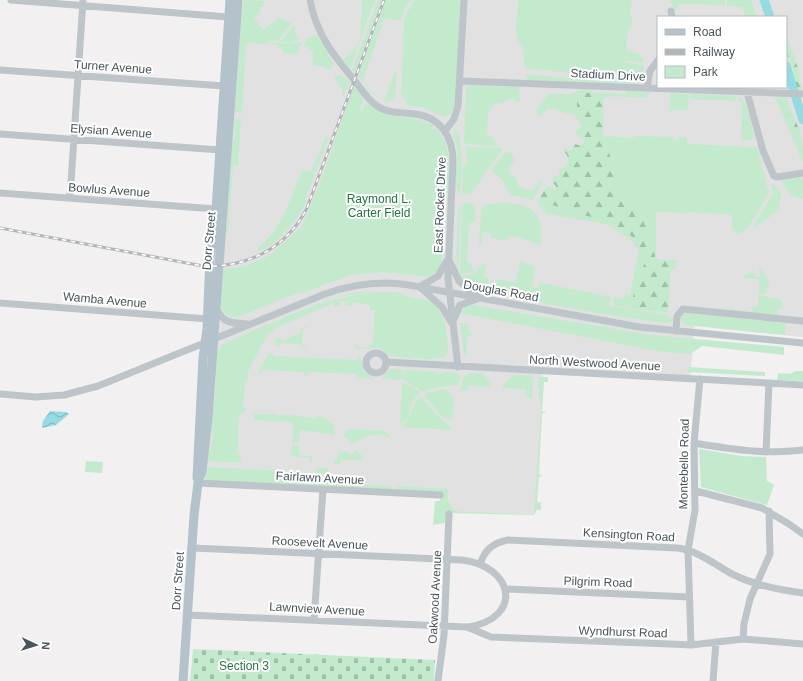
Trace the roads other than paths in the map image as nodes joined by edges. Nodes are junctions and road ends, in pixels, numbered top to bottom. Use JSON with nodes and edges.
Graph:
{"nodes":[{"id":1,"x":11,"y":0,"type":"edge"},
{"id":2,"x":230,"y":0,"type":"edge"},
{"id":3,"x":238,"y":0,"type":"edge"},
{"id":4,"x":242,"y":0,"type":"edge"},
{"id":5,"x":310,"y":0,"type":"edge"},
{"id":6,"x":464,"y":0,"type":"edge"},
{"id":7,"x":83,"y":3,"type":"edge"},
{"id":8,"x":233,"y":18,"type":"junction"},
{"id":9,"x":657,"y":61,"type":"edge"},
{"id":10,"x":0,"y":70,"type":"edge"},
{"id":11,"x":79,"y":75,"type":"junction"},
{"id":12,"x":461,"y":80,"type":"junction"},
{"id":13,"x":224,"y":86,"type":"junction"},
{"id":14,"x":647,"y":88,"type":"junction"},
{"id":15,"x":747,"y":92,"type":"junction"},
{"id":16,"x":803,"y":94,"type":"edge"},
{"id":17,"x":445,"y":130,"type":"junction"},
{"id":18,"x":0,"y":134,"type":"edge"},
{"id":19,"x":229,"y":137,"type":"junction"},
{"id":20,"x":74,"y":139,"type":"junction"},
{"id":21,"x":220,"y":150,"type":"junction"},
{"id":22,"x":803,"y":173,"type":"edge"},
{"id":23,"x":0,"y":193,"type":"edge"},
{"id":24,"x":70,"y":198,"type":"junction"},
{"id":25,"x":216,"y":209,"type":"junction"},
{"id":26,"x":449,"y":258,"type":"junction"},
{"id":27,"x":419,"y":287,"type":"junction"},
{"id":28,"x":449,"y":293,"type":"junction"},
{"id":29,"x":480,"y":298,"type":"junction"},
{"id":30,"x":0,"y":303,"type":"edge"},
{"id":31,"x":216,"y":307,"type":"junction"},
{"id":32,"x":208,"y":319,"type":"junction"},
{"id":33,"x":803,"y":321,"type":"edge"},
{"id":34,"x":250,"y":324,"type":"junction"},
{"id":35,"x":453,"y":325,"type":"junction"},
{"id":36,"x":676,"y":331,"type":"junction"},
{"id":37,"x":214,"y":338,"type":"junction"},
{"id":38,"x":205,"y":342,"type":"junction"},
{"id":39,"x":803,"y":343,"type":"edge"},
{"id":40,"x":386,"y":362,"type":"dead end"},
{"id":41,"x":458,"y":367,"type":"junction"},
{"id":42,"x":700,"y":379,"type":"junction"},
{"id":43,"x":769,"y":383,"type":"junction"},
{"id":44,"x":803,"y":385,"type":"edge"},
{"id":45,"x":0,"y":394,"type":"edge"},
{"id":46,"x":201,"y":410,"type":"junction"},
{"id":47,"x":206,"y":439,"type":"junction"},
{"id":48,"x":694,"y":443,"type":"junction"},
{"id":49,"x":803,"y":450,"type":"edge"},
{"id":50,"x":766,"y":452,"type":"junction"},
{"id":51,"x":198,"y":483,"type":"junction"},
{"id":52,"x":323,"y":488,"type":"junction"},
{"id":53,"x":696,"y":491,"type":"junction"},
{"id":54,"x":440,"y":495,"type":"dead end"},
{"id":55,"x":769,"y":511,"type":"junction"},
{"id":56,"x":449,"y":514,"type":"dead end"},
{"id":57,"x":803,"y":534,"type":"edge"},
{"id":58,"x":192,"y":548,"type":"junction"},
{"id":59,"x":688,"y":550,"type":"junction"},
{"id":60,"x":319,"y":554,"type":"junction"},
{"id":61,"x":448,"y":560,"type":"junction"},
{"id":62,"x":480,"y":564,"type":"junction"},
{"id":63,"x":756,"y":584,"type":"junction"},
{"id":64,"x":506,"y":589,"type":"junction"},
{"id":65,"x":803,"y":593,"type":"edge"},
{"id":66,"x":688,"y":597,"type":"junction"},
{"id":67,"x":188,"y":615,"type":"junction"},
{"id":68,"x":314,"y":620,"type":"junction"},
{"id":69,"x":487,"y":620,"type":"junction"},
{"id":70,"x":444,"y":626,"type":"junction"},
{"id":71,"x":467,"y":627,"type":"junction"},
{"id":72,"x":487,"y":635,"type":"junction"},
{"id":73,"x":743,"y":639,"type":"junction"},
{"id":74,"x":716,"y":642,"type":"junction"},
{"id":75,"x":803,"y":644,"type":"edge"},
{"id":76,"x":691,"y":645,"type":"junction"},
{"id":77,"x":183,"y":681,"type":"edge"},
{"id":78,"x":438,"y":681,"type":"edge"},
{"id":79,"x":713,"y":681,"type":"edge"}],
"edges":[{"from":1,"to":7,"type":"street"},
{"from":2,"to":8,"type":"main road","name":"Dorr Street"},
{"from":3,"to":8,"type":"main road","name":"Dorr Street"},
{"from":4,"to":8,"type":"street"},
{"from":5,"to":17,"type":"street"},
{"from":6,"to":12,"type":"street"},
{"from":7,"to":8,"type":"street"},
{"from":7,"to":11,"type":"street"},
{"from":8,"to":13,"type":"main road","name":"Dorr Street"},
{"from":8,"to":19,"type":"main road","name":"Dorr Street"},
{"from":9,"to":14,"type":"street"},
{"from":10,"to":11,"type":"street","name":"Turner Avenue"},
{"from":11,"to":13,"type":"street","name":"Turner Avenue"},
{"from":11,"to":20,"type":"street"},
{"from":12,"to":14,"type":"street","name":"Stadium Drive"},
{"from":12,"to":17,"type":"street"},
{"from":13,"to":19,"type":"main road"},
{"from":13,"to":21,"type":"main road","name":"Dorr Street"},
{"from":14,"to":15,"type":"street","name":"Stadium Drive"},
{"from":15,"to":16,"type":"street","name":"Stadium Drive"},
{"from":15,"to":22,"type":"street"},
{"from":17,"to":26,"type":"street","name":"East Rocket Drive"},
{"from":18,"to":20,"type":"street","name":"Elysian Avenue"},
{"from":19,"to":31,"type":"main road","name":"Dorr Street"},
{"from":20,"to":21,"type":"street","name":"Elysian Avenue"},
{"from":20,"to":24,"type":"street"},
{"from":21,"to":25,"type":"main road","name":"Dorr Street"},
{"from":23,"to":24,"type":"street","name":"Bowlus Avenue"},
{"from":24,"to":25,"type":"street","name":"Bowlus Avenue"},
{"from":25,"to":32,"type":"main road","name":"Dorr Street"},
{"from":26,"to":27,"type":"street"},
{"from":26,"to":28,"type":"street","name":"East Rocket Drive"},
{"from":26,"to":29,"type":"street"},
{"from":27,"to":28,"type":"street","name":"Douglas Road"},
{"from":27,"to":34,"type":"street","name":"Douglas Road"},
{"from":27,"to":35,"type":"street"},
{"from":28,"to":29,"type":"street","name":"Douglas Road"},
{"from":28,"to":35,"type":"street"},
{"from":29,"to":35,"type":"street"},
{"from":29,"to":36,"type":"street","name":"Douglas Road"},
{"from":30,"to":32,"type":"street","name":"Wamba Avenue"},
{"from":31,"to":34,"type":"street"},
{"from":31,"to":37,"type":"main road","name":"Dorr Street"},
{"from":32,"to":38,"type":"main road","name":"Dorr Street"},
{"from":33,"to":36,"type":"street"},
{"from":34,"to":37,"type":"street","name":"Douglas Road"},
{"from":35,"to":41,"type":"street"},
{"from":36,"to":39,"type":"street","name":"Douglas Road"},
{"from":37,"to":38,"type":"street","name":"Douglas Road"},
{"from":37,"to":47,"type":"main road","name":"Dorr Street"},
{"from":38,"to":45,"type":"street"},
{"from":38,"to":46,"type":"main road","name":"Dorr Street"},
{"from":40,"to":41,"type":"street","name":"North Westwood Avenue"},
{"from":41,"to":42,"type":"street","name":"North Westwood Avenue"},
{"from":42,"to":43,"type":"street","name":"North Westwood Avenue"},
{"from":42,"to":48,"type":"street","name":"Montebello Road"},
{"from":43,"to":44,"type":"street","name":"North Westwood Avenue"},
{"from":43,"to":50,"type":"street"},
{"from":46,"to":47,"type":"main road"},
{"from":46,"to":51,"type":"main road","name":"Dorr Street"},
{"from":47,"to":51,"type":"main road","name":"Dorr Street"},
{"from":48,"to":50,"type":"street"},
{"from":48,"to":53,"type":"street","name":"Montebello Road"},
{"from":49,"to":50,"type":"street"},
{"from":51,"to":52,"type":"street","name":"Fairlawn Avenue"},
{"from":51,"to":58,"type":"main road","name":"Dorr Street"},
{"from":52,"to":54,"type":"street","name":"Fairlawn Avenue"},
{"from":52,"to":60,"type":"street"},
{"from":53,"to":55,"type":"street"},
{"from":53,"to":59,"type":"street","name":"Montebello Road"},
{"from":55,"to":57,"type":"street"},
{"from":55,"to":63,"type":"street"},
{"from":56,"to":61,"type":"street","name":"Oakwood Avenue"},
{"from":58,"to":60,"type":"street","name":"Roosevelt Avenue"},
{"from":58,"to":67,"type":"main road","name":"Dorr Street"},
{"from":59,"to":62,"type":"street","name":"Kensington Road"},
{"from":59,"to":63,"type":"street","name":"Kensington Road"},
{"from":59,"to":66,"type":"street","name":"Montebello Road"},
{"from":60,"to":61,"type":"street","name":"Roosevelt Avenue"},
{"from":60,"to":68,"type":"street"},
{"from":61,"to":62,"type":"street","name":"Roosevelt Avenue"},
{"from":61,"to":70,"type":"street","name":"Oakwood Avenue"},
{"from":62,"to":64,"type":"street"},
{"from":63,"to":65,"type":"street","name":"Kensington Road"},
{"from":63,"to":73,"type":"street"},
{"from":64,"to":66,"type":"street","name":"Pilgrim Road"},
{"from":64,"to":69,"type":"street"},
{"from":66,"to":76,"type":"street","name":"Montebello Road"},
{"from":67,"to":68,"type":"street","name":"Lawnview Avenue"},
{"from":67,"to":77,"type":"main road","name":"Dorr Street"},
{"from":68,"to":70,"type":"street","name":"Lawnview Avenue"},
{"from":69,"to":71,"type":"street"},
{"from":69,"to":72,"type":"street"},
{"from":70,"to":71,"type":"street","name":"Wyndhurst Road"},
{"from":70,"to":78,"type":"street","name":"Oakwood Avenue"},
{"from":71,"to":72,"type":"street","name":"Wyndhurst Road"},
{"from":72,"to":76,"type":"street","name":"Wyndhurst Road"},
{"from":73,"to":74,"type":"street","name":"Wyndhurst Road"},
{"from":73,"to":75,"type":"street","name":"Wyndhurst Road"},
{"from":74,"to":76,"type":"street","name":"Wyndhurst Road"},
{"from":74,"to":79,"type":"street"}]}
